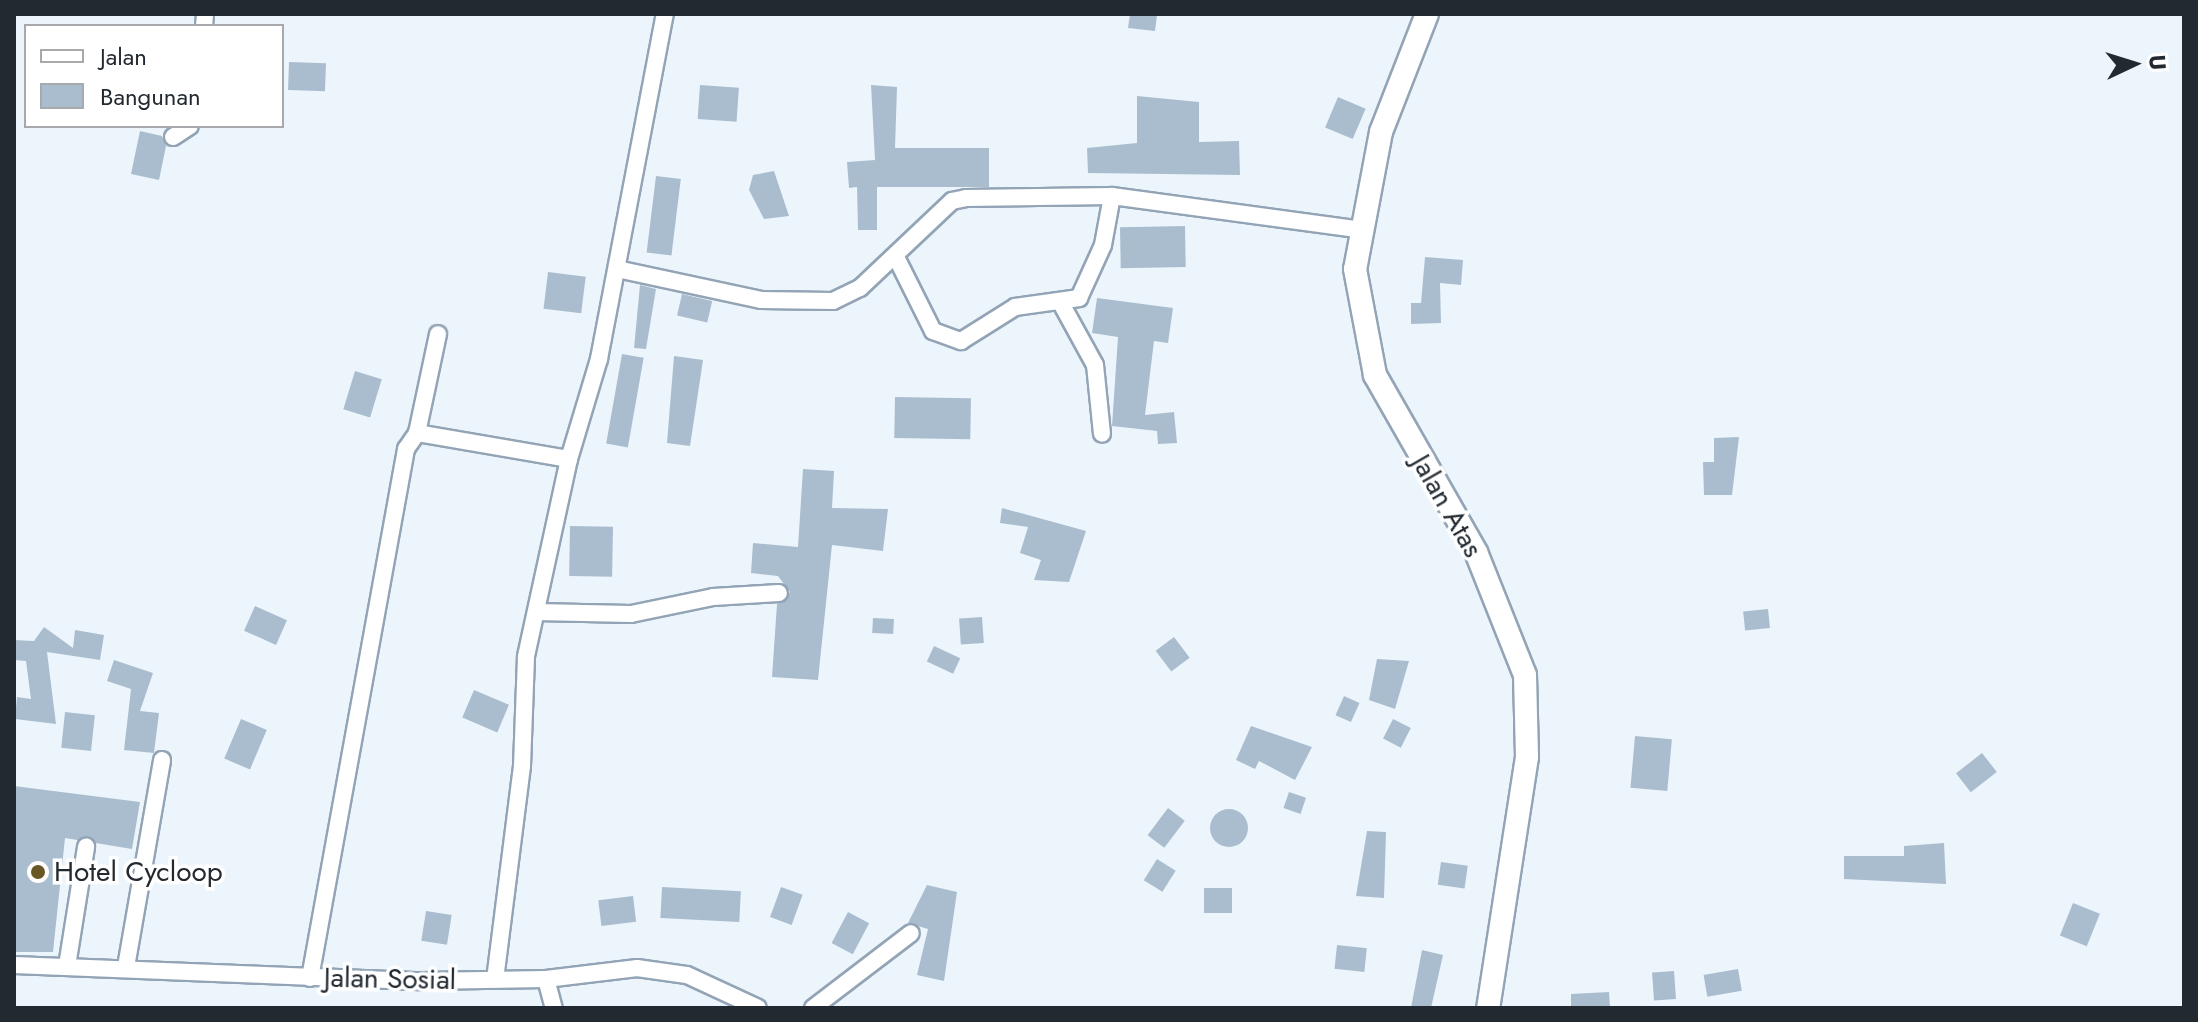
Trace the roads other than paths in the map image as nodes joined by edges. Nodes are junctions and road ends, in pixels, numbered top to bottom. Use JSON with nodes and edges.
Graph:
{"nodes":[{"id":1,"x":665,"y":14,"type":"edge"},
{"id":2,"x":1427,"y":14,"type":"edge"},
{"id":3,"x":187,"y":128,"type":"edge"},
{"id":4,"x":173,"y":137,"type":"dead end"},
{"id":5,"x":1112,"y":196,"type":"junction"},
{"id":6,"x":1357,"y":229,"type":"junction"},
{"id":7,"x":896,"y":257,"type":"junction"},
{"id":8,"x":617,"y":269,"type":"junction"},
{"id":9,"x":1062,"y":305,"type":"junction"},
{"id":10,"x":438,"y":334,"type":"dead end"},
{"id":11,"x":417,"y":433,"type":"junction"},
{"id":12,"x":1102,"y":434,"type":"dead end"},
{"id":13,"x":569,"y":459,"type":"junction"},
{"id":14,"x":779,"y":593,"type":"dead end"},
{"id":15,"x":536,"y":612,"type":"junction"},
{"id":16,"x":162,"y":760,"type":"dead end"},
{"id":17,"x":86,"y":847,"type":"dead end"},
{"id":18,"x":911,"y":933,"type":"dead end"},
{"id":19,"x":14,"y":965,"type":"edge"},
{"id":20,"x":67,"y":966,"type":"junction"},
{"id":21,"x":126,"y":967,"type":"junction"},
{"id":22,"x":310,"y":978,"type":"junction"},
{"id":23,"x":495,"y":979,"type":"junction"},
{"id":24,"x":546,"y":979,"type":"junction"},
{"id":25,"x":554,"y":1008,"type":"edge"},
{"id":26,"x":758,"y":1008,"type":"edge"},
{"id":27,"x":813,"y":1008,"type":"edge"},
{"id":28,"x":1488,"y":1008,"type":"edge"}],
"edges":[{"from":1,"to":8,"type":"street"},
{"from":2,"to":6,"type":"street","name":"Jalan Atas"},
{"from":3,"to":4,"type":"street"},
{"from":5,"to":6,"type":"street"},
{"from":5,"to":7,"type":"street"},
{"from":5,"to":9,"type":"street"},
{"from":6,"to":28,"type":"street","name":"Jalan Atas"},
{"from":7,"to":8,"type":"street"},
{"from":7,"to":9,"type":"street"},
{"from":8,"to":13,"type":"street"},
{"from":9,"to":12,"type":"street"},
{"from":10,"to":11,"type":"street"},
{"from":11,"to":13,"type":"street"},
{"from":11,"to":22,"type":"street"},
{"from":13,"to":15,"type":"street"},
{"from":14,"to":15,"type":"street"},
{"from":15,"to":23,"type":"street"},
{"from":16,"to":21,"type":"street"},
{"from":17,"to":20,"type":"street"},
{"from":18,"to":27,"type":"street"},
{"from":19,"to":20,"type":"street","name":"Jalan Sosial"},
{"from":20,"to":21,"type":"street","name":"Jalan Sosial"},
{"from":21,"to":22,"type":"street","name":"Jalan Sosial"},
{"from":22,"to":23,"type":"street","name":"Jalan Sosial"},
{"from":23,"to":24,"type":"street","name":"Jalan Sosial"},
{"from":24,"to":25,"type":"street"},
{"from":24,"to":26,"type":"street","name":"Jalan Sosial"}]}
